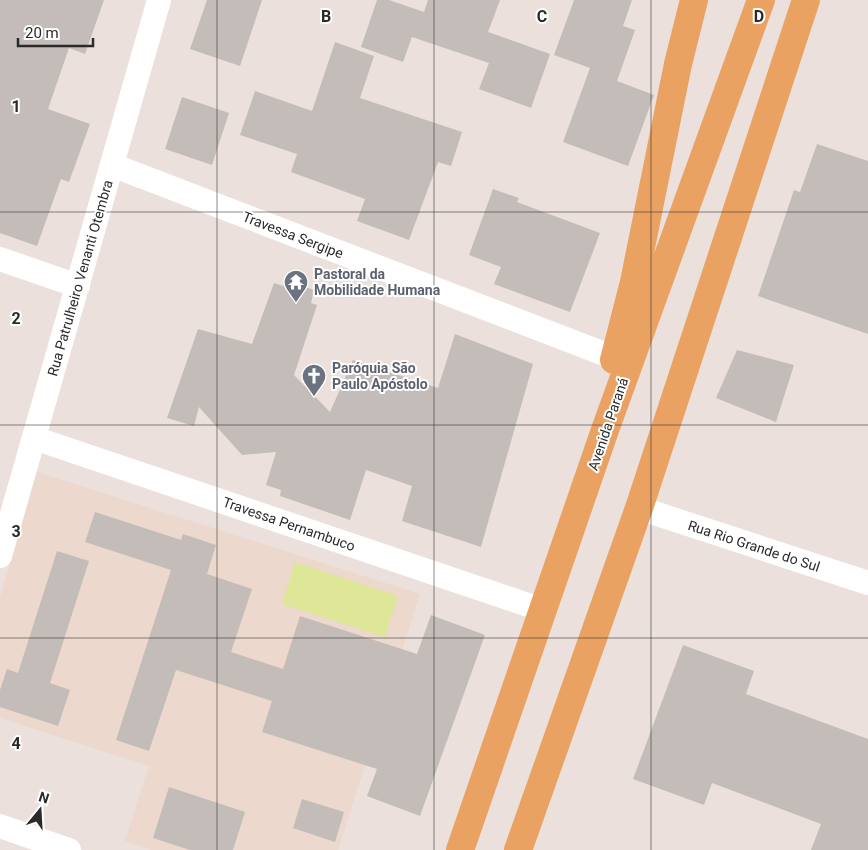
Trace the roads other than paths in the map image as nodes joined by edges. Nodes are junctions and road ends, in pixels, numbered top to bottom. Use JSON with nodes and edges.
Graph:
{"nodes":[{"id":1,"x":159,"y":0,"type":"edge"},
{"id":2,"x":694,"y":0,"type":"edge"},
{"id":3,"x":761,"y":0,"type":"edge"},
{"id":4,"x":806,"y":0,"type":"edge"},
{"id":5,"x":826,"y":0,"type":"edge"},
{"id":6,"x":784,"y":63,"type":"junction"},
{"id":7,"x":112,"y":165,"type":"junction"},
{"id":8,"x":0,"y":259,"type":"edge"},
{"id":9,"x":78,"y":286,"type":"junction"},
{"id":10,"x":614,"y":358,"type":"junction"},
{"id":11,"x":606,"y":427,"type":"junction"},
{"id":12,"x":34,"y":438,"type":"junction"},
{"id":13,"x":639,"y":508,"type":"junction"},
{"id":14,"x":0,"y":556,"type":"edge"},
{"id":15,"x":868,"y":583,"type":"edge"},
{"id":16,"x":543,"y":610,"type":"junction"},
{"id":17,"x":0,"y":826,"type":"edge"},
{"id":18,"x":69,"y":850,"type":"edge"},
{"id":19,"x":460,"y":850,"type":"edge"},
{"id":20,"x":518,"y":850,"type":"edge"}],
"edges":[{"from":1,"to":7,"type":"street","name":"Rua Patrulheiro Venanti Otembra"},
{"from":2,"to":10,"type":"main road"},
{"from":3,"to":11,"type":"main road","name":"Avenida Paraná"},
{"from":4,"to":6,"type":"main road"},
{"from":5,"to":6,"type":"main road"},
{"from":6,"to":13,"type":"main road"},
{"from":7,"to":9,"type":"street","name":"Rua Patrulheiro Venanti Otembra"},
{"from":7,"to":10,"type":"street","name":"Travessa Sergipe"},
{"from":8,"to":9,"type":"street"},
{"from":9,"to":12,"type":"street","name":"Rua Patrulheiro Venanti Otembra"},
{"from":10,"to":11,"type":"main road"},
{"from":11,"to":16,"type":"main road","name":"Avenida Paraná"},
{"from":12,"to":14,"type":"street","name":"Rua Patrulheiro Venanti Otembra"},
{"from":12,"to":16,"type":"street","name":"Travessa Pernambuco"},
{"from":13,"to":15,"type":"street","name":"Rua Rio Grande do Sul"},
{"from":13,"to":20,"type":"main road"},
{"from":16,"to":19,"type":"main road","name":"Avenida Paraná"},
{"from":17,"to":18,"type":"street"}]}
